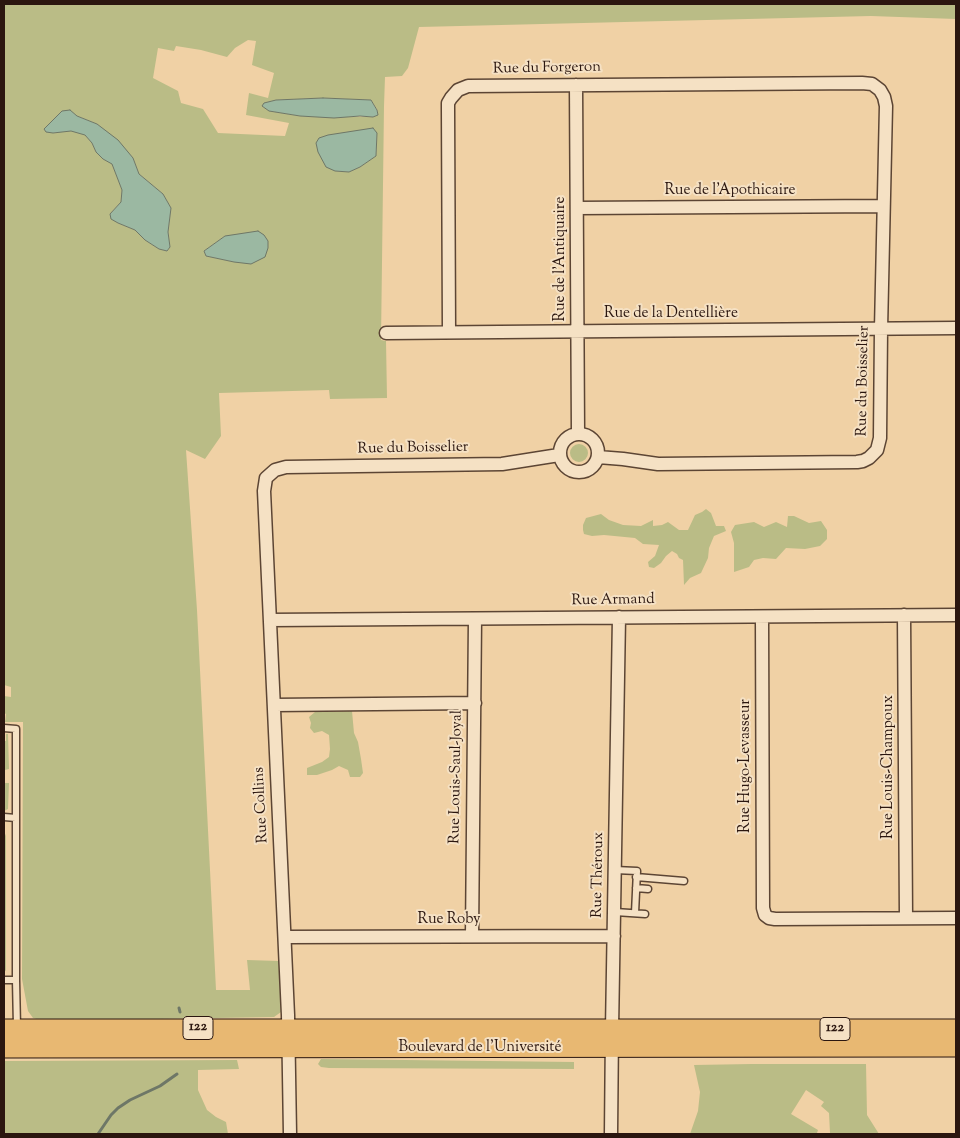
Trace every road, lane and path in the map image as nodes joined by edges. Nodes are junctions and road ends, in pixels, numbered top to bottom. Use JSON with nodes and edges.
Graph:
{"nodes":[{"id":1,"x":576,"y":85,"type":"junction"},
{"id":2,"x":880,"y":90,"type":"joint"},
{"id":3,"x":883,"y":206,"type":"junction"},
{"id":4,"x":577,"y":208,"type":"junction"},
{"id":5,"x":956,"y":328,"type":"edge"},
{"id":6,"x":881,"y":329,"type":"junction"},
{"id":7,"x":578,"y":331,"type":"junction"},
{"id":8,"x":449,"y":332,"type":"junction"},
{"id":9,"x":386,"y":333,"type":"dead end"},
{"id":10,"x":578,"y":433,"type":"junction"},
{"id":11,"x":559,"y":455,"type":"junction"},
{"id":12,"x":598,"y":457,"type":"junction"},
{"id":13,"x":269,"y":475,"type":"joint"},
{"id":14,"x":904,"y":615,"type":"junction"},
{"id":15,"x":956,"y":615,"type":"edge"},
{"id":16,"x":619,"y":617,"type":"junction"},
{"id":17,"x":762,"y":617,"type":"junction"},
{"id":18,"x":475,"y":619,"type":"junction"},
{"id":19,"x":270,"y":620,"type":"junction"},
{"id":20,"x":475,"y":703,"type":"junction"},
{"id":21,"x":274,"y":705,"type":"junction"},
{"id":22,"x":4,"y":728,"type":"edge"},
{"id":23,"x":4,"y":818,"type":"edge"},
{"id":24,"x":16,"y":818,"type":"junction"},
{"id":25,"x":615,"y":870,"type":"junction"},
{"id":26,"x":636,"y":878,"type":"junction"},
{"id":27,"x":684,"y":881,"type":"dead end"},
{"id":28,"x":636,"y":888,"type":"junction"},
{"id":29,"x":648,"y":889,"type":"dead end"},
{"id":30,"x":615,"y":912,"type":"junction"},
{"id":31,"x":635,"y":914,"type":"junction"},
{"id":32,"x":645,"y":914,"type":"dead end"},
{"id":33,"x":906,"y":918,"type":"junction"},
{"id":34,"x":956,"y":918,"type":"edge"},
{"id":35,"x":472,"y":936,"type":"junction"},
{"id":36,"x":614,"y":936,"type":"junction"},
{"id":37,"x":285,"y":937,"type":"junction"},
{"id":38,"x":4,"y":980,"type":"edge"},
{"id":39,"x":16,"y":980,"type":"junction"},
{"id":40,"x":289,"y":1028,"type":"junction"},
{"id":41,"x":10,"y":1029,"type":"edge"},
{"id":42,"x":612,"y":1029,"type":"junction"},
{"id":43,"x":956,"y":1029,"type":"edge"},
{"id":44,"x":289,"y":1047,"type":"junction"},
{"id":45,"x":956,"y":1047,"type":"edge"},
{"id":46,"x":11,"y":1048,"type":"edge"},
{"id":47,"x":612,"y":1048,"type":"junction"},
{"id":48,"x":290,"y":1134,"type":"edge"},
{"id":49,"x":611,"y":1134,"type":"edge"}],
"edges":[{"from":1,"to":2,"type":"street","name":"Rue du Forgeron"},
{"from":1,"to":4,"type":"street","name":"Rue de l'Antiquaire"},
{"from":1,"to":8,"type":"street","name":"Rue du Forgeron"},
{"from":2,"to":3,"type":"street","name":"Rue du Boisselier"},
{"from":3,"to":4,"type":"street","name":"Rue de l'Apothicaire"},
{"from":3,"to":6,"type":"street","name":"Rue du Boisselier"},
{"from":4,"to":7,"type":"street","name":"Rue de l'Antiquaire"},
{"from":5,"to":6,"type":"street","name":"Rue de la Dentellière"},
{"from":6,"to":7,"type":"street","name":"Rue de la Dentellière"},
{"from":6,"to":12,"type":"street","name":"Rue du Boisselier"},
{"from":7,"to":8,"type":"street","name":"Rue de la Dentellière"},
{"from":7,"to":10,"type":"street","name":"Rue de l'Antiquaire"},
{"from":8,"to":9,"type":"street","name":"Rue de la Dentellière"},
{"from":10,"to":11,"type":"street"},
{"from":10,"to":12,"type":"street"},
{"from":11,"to":12,"type":"street"},
{"from":11,"to":13,"type":"street","name":"Rue du Boisselier"},
{"from":13,"to":19,"type":"street","name":"Rue Collins"},
{"from":14,"to":15,"type":"street","name":"Rue Armand"},
{"from":14,"to":17,"type":"street","name":"Rue Armand"},
{"from":14,"to":33,"type":"street","name":"Rue Louis-Champoux"},
{"from":16,"to":17,"type":"street","name":"Rue Armand"},
{"from":16,"to":18,"type":"street","name":"Rue Armand"},
{"from":16,"to":25,"type":"street","name":"Rue Théroux"},
{"from":17,"to":33,"type":"street","name":"Rue Hugo-Levasseur"},
{"from":18,"to":19,"type":"street","name":"Rue Armand"},
{"from":18,"to":20,"type":"street","name":"Rue Louis-Saul-Joyal"},
{"from":19,"to":21,"type":"street","name":"Rue Collins"},
{"from":20,"to":21,"type":"street"},
{"from":20,"to":35,"type":"street","name":"Rue Louis-Saul-Joyal"},
{"from":21,"to":37,"type":"street","name":"Rue Collins"},
{"from":22,"to":24,"type":"lane"},
{"from":23,"to":24,"type":"lane"},
{"from":24,"to":39,"type":"lane"},
{"from":25,"to":26,"type":"lane"},
{"from":25,"to":30,"type":"street","name":"Rue Théroux"},
{"from":26,"to":27,"type":"lane"},
{"from":26,"to":28,"type":"lane"},
{"from":28,"to":29,"type":"lane"},
{"from":28,"to":31,"type":"lane"},
{"from":30,"to":31,"type":"lane"},
{"from":30,"to":36,"type":"street","name":"Rue Théroux"},
{"from":31,"to":32,"type":"lane"},
{"from":33,"to":34,"type":"street"},
{"from":35,"to":36,"type":"street","name":"Rue Roby"},
{"from":35,"to":37,"type":"street","name":"Rue Roby"},
{"from":36,"to":42,"type":"street","name":"Rue Théroux"},
{"from":37,"to":40,"type":"street","name":"Rue Collins"},
{"from":38,"to":39,"type":"lane"},
{"from":39,"to":41,"type":"lane"},
{"from":40,"to":41,"type":"main road","name":"Boulevard de l'Université","number":"122"},
{"from":40,"to":42,"type":"main road","name":"Boulevard de l'Université","number":"122"},
{"from":40,"to":44,"type":"street","name":"Rue Collins"},
{"from":41,"to":46,"type":"street"},
{"from":42,"to":43,"type":"main road","name":"Boulevard de l'Université","number":"122"},
{"from":42,"to":47,"type":"street","name":"Rue Théroux"},
{"from":44,"to":46,"type":"main road","name":"Boulevard de l'Université"},
{"from":44,"to":47,"type":"main road","name":"Boulevard de l'Université"},
{"from":44,"to":48,"type":"street","name":"Rue Collins"},
{"from":45,"to":47,"type":"main road","name":"Boulevard de l'Université"},
{"from":47,"to":49,"type":"street","name":"Rue Théroux"}]}
